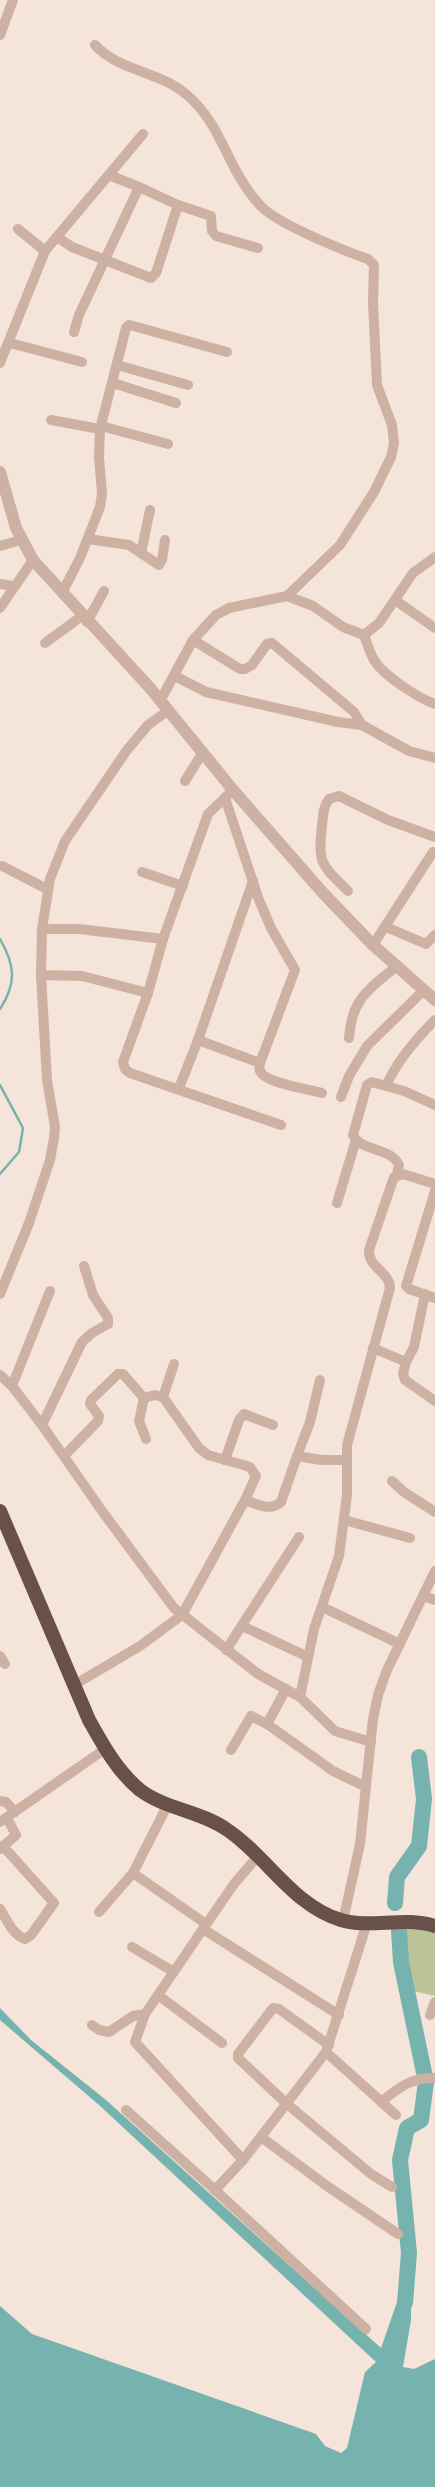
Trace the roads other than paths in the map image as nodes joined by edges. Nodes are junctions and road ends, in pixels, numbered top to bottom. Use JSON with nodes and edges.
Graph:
{"nodes":[{"id":1,"x":13,"y":0,"type":"edge"},
{"id":2,"x":0,"y":35,"type":"edge"},
{"id":3,"x":94,"y":46,"type":"dead end"},
{"id":4,"x":143,"y":134,"type":"dead end"},
{"id":5,"x":108,"y":175,"type":"junction"},
{"id":6,"x":139,"y":187,"type":"junction"},
{"id":7,"x":178,"y":205,"type":"junction"},
{"id":8,"x":18,"y":229,"type":"dead end"},
{"id":9,"x":57,"y":237,"type":"junction"},
{"id":10,"x":258,"y":248,"type":"dead end"},
{"id":11,"x":45,"y":251,"type":"junction"},
{"id":12,"x":104,"y":261,"type":"junction"},
{"id":13,"x":74,"y":332,"type":"dead end"},
{"id":14,"x":10,"y":342,"type":"junction"},
{"id":15,"x":227,"y":352,"type":"dead end"},
{"id":16,"x":82,"y":362,"type":"dead end"},
{"id":17,"x":0,"y":363,"type":"edge"},
{"id":18,"x":117,"y":365,"type":"junction"},
{"id":19,"x":113,"y":383,"type":"junction"},
{"id":20,"x":188,"y":384,"type":"dead end"},
{"id":21,"x":176,"y":403,"type":"dead end"},
{"id":22,"x":50,"y":420,"type":"dead end"},
{"id":23,"x":100,"y":428,"type":"junction"},
{"id":24,"x":168,"y":444,"type":"dead end"},
{"id":25,"x":0,"y":472,"type":"edge"},
{"id":26,"x":4,"y":497,"type":"edge"},
{"id":27,"x":150,"y":510,"type":"dead end"},
{"id":28,"x":88,"y":539,"type":"junction"},
{"id":29,"x":21,"y":540,"type":"junction"},
{"id":30,"x":165,"y":540,"type":"dead end"},
{"id":31,"x":0,"y":546,"type":"edge"},
{"id":32,"x":141,"y":553,"type":"junction"},
{"id":33,"x":435,"y":558,"type":"edge"},
{"id":34,"x":33,"y":560,"type":"junction"},
{"id":35,"x":0,"y":584,"type":"edge"},
{"id":36,"x":13,"y":586,"type":"junction"},
{"id":37,"x":104,"y":591,"type":"dead end"},
{"id":38,"x":62,"y":593,"type":"junction"},
{"id":39,"x":287,"y":596,"type":"junction"},
{"id":40,"x":396,"y":600,"type":"junction"},
{"id":41,"x":0,"y":608,"type":"edge"},
{"id":42,"x":85,"y":619,"type":"junction"},
{"id":43,"x":435,"y":628,"type":"edge"},
{"id":44,"x":364,"y":635,"type":"junction"},
{"id":45,"x":193,"y":640,"type":"junction"},
{"id":46,"x":45,"y":643,"type":"dead end"},
{"id":47,"x":176,"y":676,"type":"junction"},
{"id":48,"x":435,"y":704,"type":"edge"},
{"id":49,"x":164,"y":706,"type":"junction"},
{"id":50,"x":362,"y":726,"type":"junction"},
{"id":51,"x":203,"y":752,"type":"junction"},
{"id":52,"x":435,"y":758,"type":"edge"},
{"id":53,"x":185,"y":781,"type":"dead end"},
{"id":54,"x":229,"y":794,"type":"junction"},
{"id":55,"x":435,"y":837,"type":"edge"},
{"id":56,"x":434,"y":852,"type":"edge"},
{"id":57,"x":2,"y":866,"type":"dead end"},
{"id":58,"x":142,"y":872,"type":"dead end"},
{"id":59,"x":253,"y":881,"type":"junction"},
{"id":60,"x":183,"y":886,"type":"junction"},
{"id":61,"x":47,"y":889,"type":"junction"},
{"id":62,"x":348,"y":891,"type":"dead end"},
{"id":63,"x":386,"y":927,"type":"junction"},
{"id":64,"x":42,"y":929,"type":"junction"},
{"id":65,"x":435,"y":935,"type":"edge"},
{"id":66,"x":163,"y":939,"type":"junction"},
{"id":67,"x":374,"y":945,"type":"junction"},
{"id":68,"x":397,"y":966,"type":"junction"},
{"id":69,"x":41,"y":974,"type":"junction"},
{"id":70,"x":424,"y":990,"type":"junction"},
{"id":71,"x":148,"y":993,"type":"junction"},
{"id":72,"x":435,"y":1000,"type":"edge"},
{"id":73,"x":435,"y":1020,"type":"edge"},
{"id":74,"x":349,"y":1038,"type":"dead end"},
{"id":75,"x":198,"y":1040,"type":"junction"},
{"id":76,"x":260,"y":1063,"type":"junction"},
{"id":77,"x":386,"y":1086,"type":"junction"},
{"id":78,"x":179,"y":1088,"type":"junction"},
{"id":79,"x":322,"y":1093,"type":"dead end"},
{"id":80,"x":341,"y":1097,"type":"dead end"},
{"id":81,"x":435,"y":1105,"type":"edge"},
{"id":82,"x":281,"y":1125,"type":"dead end"},
{"id":83,"x":356,"y":1140,"type":"junction"},
{"id":84,"x":397,"y":1174,"type":"junction"},
{"id":85,"x":435,"y":1184,"type":"edge"},
{"id":86,"x":435,"y":1191,"type":"edge"},
{"id":87,"x":337,"y":1203,"type":"dead end"},
{"id":88,"x":84,"y":1266,"type":"dead end"},
{"id":89,"x":50,"y":1291,"type":"dead end"},
{"id":90,"x":0,"y":1294,"type":"edge"},
{"id":91,"x":430,"y":1296,"type":"edge"},
{"id":92,"x":373,"y":1348,"type":"junction"},
{"id":93,"x":406,"y":1362,"type":"junction"},
{"id":94,"x":174,"y":1364,"type":"dead end"},
{"id":95,"x":0,"y":1375,"type":"edge"},
{"id":96,"x":320,"y":1380,"type":"dead end"},
{"id":97,"x":12,"y":1386,"type":"junction"},
{"id":98,"x":163,"y":1397,"type":"junction"},
{"id":99,"x":144,"y":1398,"type":"junction"},
{"id":100,"x":435,"y":1400,"type":"edge"},
{"id":101,"x":42,"y":1425,"type":"junction"},
{"id":102,"x":273,"y":1425,"type":"dead end"},
{"id":103,"x":146,"y":1439,"type":"dead end"},
{"id":104,"x":64,"y":1456,"type":"junction"},
{"id":105,"x":297,"y":1456,"type":"junction"},
{"id":106,"x":225,"y":1460,"type":"junction"},
{"id":107,"x":346,"y":1460,"type":"junction"},
{"id":108,"x":392,"y":1482,"type":"dead end"},
{"id":109,"x":245,"y":1500,"type":"junction"},
{"id":110,"x":435,"y":1512,"type":"edge"},
{"id":111,"x":1,"y":1516,"type":"edge"},
{"id":112,"x":344,"y":1520,"type":"junction"},
{"id":113,"x":299,"y":1537,"type":"dead end"},
{"id":114,"x":410,"y":1538,"type":"dead end"},
{"id":115,"x":435,"y":1571,"type":"edge"},
{"id":116,"x":423,"y":1596,"type":"junction"},
{"id":117,"x":435,"y":1600,"type":"edge"},
{"id":118,"x":322,"y":1607,"type":"junction"},
{"id":119,"x":182,"y":1615,"type":"junction"},
{"id":120,"x":242,"y":1626,"type":"junction"},
{"id":121,"x":400,"y":1644,"type":"junction"},
{"id":122,"x":226,"y":1650,"type":"junction"},
{"id":123,"x":308,"y":1657,"type":"junction"},
{"id":124,"x":74,"y":1685,"type":"junction"},
{"id":125,"x":286,"y":1689,"type":"junction"},
{"id":126,"x":300,"y":1698,"type":"junction"},
{"id":127,"x":267,"y":1724,"type":"junction"},
{"id":128,"x":371,"y":1742,"type":"junction"},
{"id":129,"x":105,"y":1749,"type":"junction"},
{"id":130,"x":231,"y":1750,"type":"dead end"},
{"id":131,"x":366,"y":1787,"type":"junction"},
{"id":132,"x":0,"y":1801,"type":"edge"},
{"id":133,"x":168,"y":1804,"type":"junction"},
{"id":134,"x":7,"y":1817,"type":"edge"},
{"id":135,"x":2,"y":1848,"type":"edge"},
{"id":136,"x":257,"y":1857,"type":"junction"},
{"id":137,"x":133,"y":1873,"type":"junction"},
{"id":138,"x":0,"y":1909,"type":"edge"},
{"id":139,"x":99,"y":1912,"type":"dead end"},
{"id":140,"x":343,"y":1921,"type":"junction"},
{"id":141,"x":366,"y":1923,"type":"junction"},
{"id":142,"x":435,"y":1926,"type":"edge"},
{"id":143,"x":204,"y":1927,"type":"junction"},
{"id":144,"x":132,"y":1947,"type":"dead end"},
{"id":145,"x":174,"y":1972,"type":"junction"},
{"id":146,"x":158,"y":1995,"type":"junction"},
{"id":147,"x":435,"y":2002,"type":"edge"},
{"id":148,"x":145,"y":2014,"type":"junction"},
{"id":149,"x":430,"y":2015,"type":"dead end"},
{"id":150,"x":339,"y":2016,"type":"junction"},
{"id":151,"x":92,"y":2025,"type":"dead end"},
{"id":152,"x":222,"y":2043,"type":"dead end"},
{"id":153,"x":328,"y":2049,"type":"junction"},
{"id":154,"x":434,"y":2078,"type":"edge"},
{"id":155,"x":381,"y":2102,"type":"junction"},
{"id":156,"x":287,"y":2104,"type":"junction"},
{"id":157,"x":126,"y":2110,"type":"dead end"},
{"id":158,"x":396,"y":2115,"type":"dead end"},
{"id":159,"x":261,"y":2137,"type":"junction"},
{"id":160,"x":243,"y":2160,"type":"junction"},
{"id":161,"x":392,"y":2187,"type":"dead end"},
{"id":162,"x":215,"y":2190,"type":"junction"},
{"id":163,"x":398,"y":2234,"type":"dead end"},
{"id":164,"x":366,"y":2329,"type":"dead end"}],
"edges":[{"from":1,"to":2,"type":"street"},
{"from":3,"to":39,"type":"street"},
{"from":4,"to":5,"type":"street"},
{"from":5,"to":6,"type":"street"},
{"from":5,"to":9,"type":"street"},
{"from":6,"to":7,"type":"street"},
{"from":6,"to":12,"type":"street"},
{"from":7,"to":10,"type":"street"},
{"from":7,"to":12,"type":"street"},
{"from":8,"to":11,"type":"street"},
{"from":9,"to":11,"type":"street"},
{"from":9,"to":12,"type":"street"},
{"from":11,"to":14,"type":"street"},
{"from":12,"to":13,"type":"street"},
{"from":14,"to":16,"type":"street"},
{"from":14,"to":17,"type":"street"},
{"from":15,"to":18,"type":"street"},
{"from":18,"to":19,"type":"street"},
{"from":18,"to":20,"type":"street"},
{"from":19,"to":21,"type":"street"},
{"from":19,"to":23,"type":"street"},
{"from":22,"to":23,"type":"street"},
{"from":23,"to":24,"type":"street"},
{"from":23,"to":28,"type":"street"},
{"from":25,"to":26,"type":"street"},
{"from":26,"to":29,"type":"street"},
{"from":27,"to":32,"type":"street"},
{"from":28,"to":32,"type":"street"},
{"from":28,"to":38,"type":"street"},
{"from":29,"to":31,"type":"street"},
{"from":29,"to":34,"type":"street"},
{"from":30,"to":32,"type":"street"},
{"from":33,"to":40,"type":"street"},
{"from":34,"to":36,"type":"street"},
{"from":34,"to":38,"type":"street"},
{"from":35,"to":36,"type":"street"},
{"from":36,"to":41,"type":"street"},
{"from":37,"to":42,"type":"street"},
{"from":38,"to":42,"type":"street"},
{"from":39,"to":44,"type":"street"},
{"from":39,"to":45,"type":"street"},
{"from":40,"to":43,"type":"street"},
{"from":40,"to":44,"type":"street"},
{"from":42,"to":46,"type":"street"},
{"from":42,"to":49,"type":"street"},
{"from":44,"to":48,"type":"street"},
{"from":45,"to":47,"type":"street"},
{"from":45,"to":50,"type":"street"},
{"from":47,"to":49,"type":"street"},
{"from":47,"to":50,"type":"street"},
{"from":49,"to":51,"type":"street"},
{"from":49,"to":61,"type":"street"},
{"from":50,"to":52,"type":"street"},
{"from":51,"to":53,"type":"street"},
{"from":51,"to":54,"type":"street"},
{"from":54,"to":59,"type":"street"},
{"from":54,"to":60,"type":"street"},
{"from":54,"to":67,"type":"street"},
{"from":55,"to":62,"type":"street"},
{"from":56,"to":63,"type":"street"},
{"from":57,"to":61,"type":"street"},
{"from":58,"to":60,"type":"street"},
{"from":59,"to":75,"type":"street"},
{"from":59,"to":76,"type":"street"},
{"from":60,"to":66,"type":"street"},
{"from":61,"to":64,"type":"street"},
{"from":63,"to":65,"type":"street"},
{"from":63,"to":67,"type":"street"},
{"from":64,"to":66,"type":"street"},
{"from":64,"to":69,"type":"street"},
{"from":66,"to":71,"type":"street"},
{"from":67,"to":68,"type":"street"},
{"from":68,"to":70,"type":"street"},
{"from":68,"to":74,"type":"street"},
{"from":69,"to":71,"type":"street"},
{"from":69,"to":90,"type":"street"},
{"from":70,"to":72,"type":"street"},
{"from":70,"to":80,"type":"street"},
{"from":71,"to":78,"type":"street"},
{"from":73,"to":77,"type":"street"},
{"from":75,"to":76,"type":"street"},
{"from":75,"to":78,"type":"street"},
{"from":76,"to":79,"type":"street"},
{"from":77,"to":81,"type":"street"},
{"from":77,"to":83,"type":"street"},
{"from":78,"to":82,"type":"street"},
{"from":83,"to":84,"type":"street"},
{"from":83,"to":87,"type":"street"},
{"from":84,"to":85,"type":"street"},
{"from":84,"to":92,"type":"street"},
{"from":86,"to":91,"type":"street"},
{"from":88,"to":101,"type":"street"},
{"from":89,"to":97,"type":"street"},
{"from":91,"to":93,"type":"street"},
{"from":92,"to":93,"type":"street"},
{"from":92,"to":107,"type":"street"},
{"from":93,"to":100,"type":"street"},
{"from":94,"to":98,"type":"street"},
{"from":95,"to":97,"type":"street"},
{"from":96,"to":105,"type":"street"},
{"from":97,"to":101,"type":"street"},
{"from":98,"to":99,"type":"street"},
{"from":98,"to":106,"type":"street"},
{"from":99,"to":103,"type":"street"},
{"from":99,"to":104,"type":"street"},
{"from":101,"to":104,"type":"street"},
{"from":102,"to":106,"type":"street"},
{"from":104,"to":119,"type":"street"},
{"from":105,"to":107,"type":"street"},
{"from":105,"to":109,"type":"street"},
{"from":106,"to":109,"type":"street"},
{"from":107,"to":112,"type":"street"},
{"from":108,"to":110,"type":"street"},
{"from":109,"to":119,"type":"street"},
{"from":111,"to":124,"type":"highway"},
{"from":112,"to":114,"type":"street"},
{"from":112,"to":118,"type":"street"},
{"from":113,"to":120,"type":"street"},
{"from":115,"to":116,"type":"street"},
{"from":116,"to":117,"type":"street"},
{"from":116,"to":121,"type":"street"},
{"from":118,"to":121,"type":"street"},
{"from":118,"to":123,"type":"street"},
{"from":119,"to":122,"type":"street"},
{"from":119,"to":124,"type":"street"},
{"from":120,"to":122,"type":"street"},
{"from":120,"to":123,"type":"street"},
{"from":121,"to":128,"type":"street"},
{"from":122,"to":125,"type":"street"},
{"from":123,"to":126,"type":"street"},
{"from":124,"to":129,"type":"highway"},
{"from":125,"to":126,"type":"street"},
{"from":125,"to":127,"type":"street"},
{"from":126,"to":128,"type":"street"},
{"from":127,"to":130,"type":"street"},
{"from":127,"to":131,"type":"street"},
{"from":128,"to":131,"type":"street"},
{"from":129,"to":133,"type":"highway"},
{"from":129,"to":134,"type":"street"},
{"from":131,"to":140,"type":"street"},
{"from":132,"to":134,"type":"street"},
{"from":133,"to":136,"type":"highway"},
{"from":133,"to":137,"type":"street"},
{"from":134,"to":135,"type":"street"},
{"from":135,"to":138,"type":"street"},
{"from":136,"to":140,"type":"highway"},
{"from":136,"to":143,"type":"street"},
{"from":137,"to":139,"type":"street"},
{"from":137,"to":143,"type":"street"},
{"from":140,"to":141,"type":"highway"},
{"from":141,"to":142,"type":"highway"},
{"from":141,"to":150,"type":"street"},
{"from":143,"to":145,"type":"street"},
{"from":143,"to":150,"type":"street"},
{"from":144,"to":145,"type":"street"},
{"from":145,"to":146,"type":"street"},
{"from":146,"to":148,"type":"street"},
{"from":146,"to":152,"type":"street"},
{"from":147,"to":149,"type":"street"},
{"from":148,"to":151,"type":"street"},
{"from":148,"to":160,"type":"street"},
{"from":150,"to":153,"type":"street"},
{"from":153,"to":155,"type":"street"},
{"from":153,"to":156,"type":"street"},
{"from":153,"to":156,"type":"street"},
{"from":154,"to":155,"type":"street"},
{"from":155,"to":158,"type":"street"},
{"from":156,"to":159,"type":"street"},
{"from":156,"to":161,"type":"street"},
{"from":157,"to":162,"type":"street"},
{"from":159,"to":160,"type":"street"},
{"from":159,"to":163,"type":"street"},
{"from":160,"to":162,"type":"street"},
{"from":162,"to":164,"type":"street"}]}
